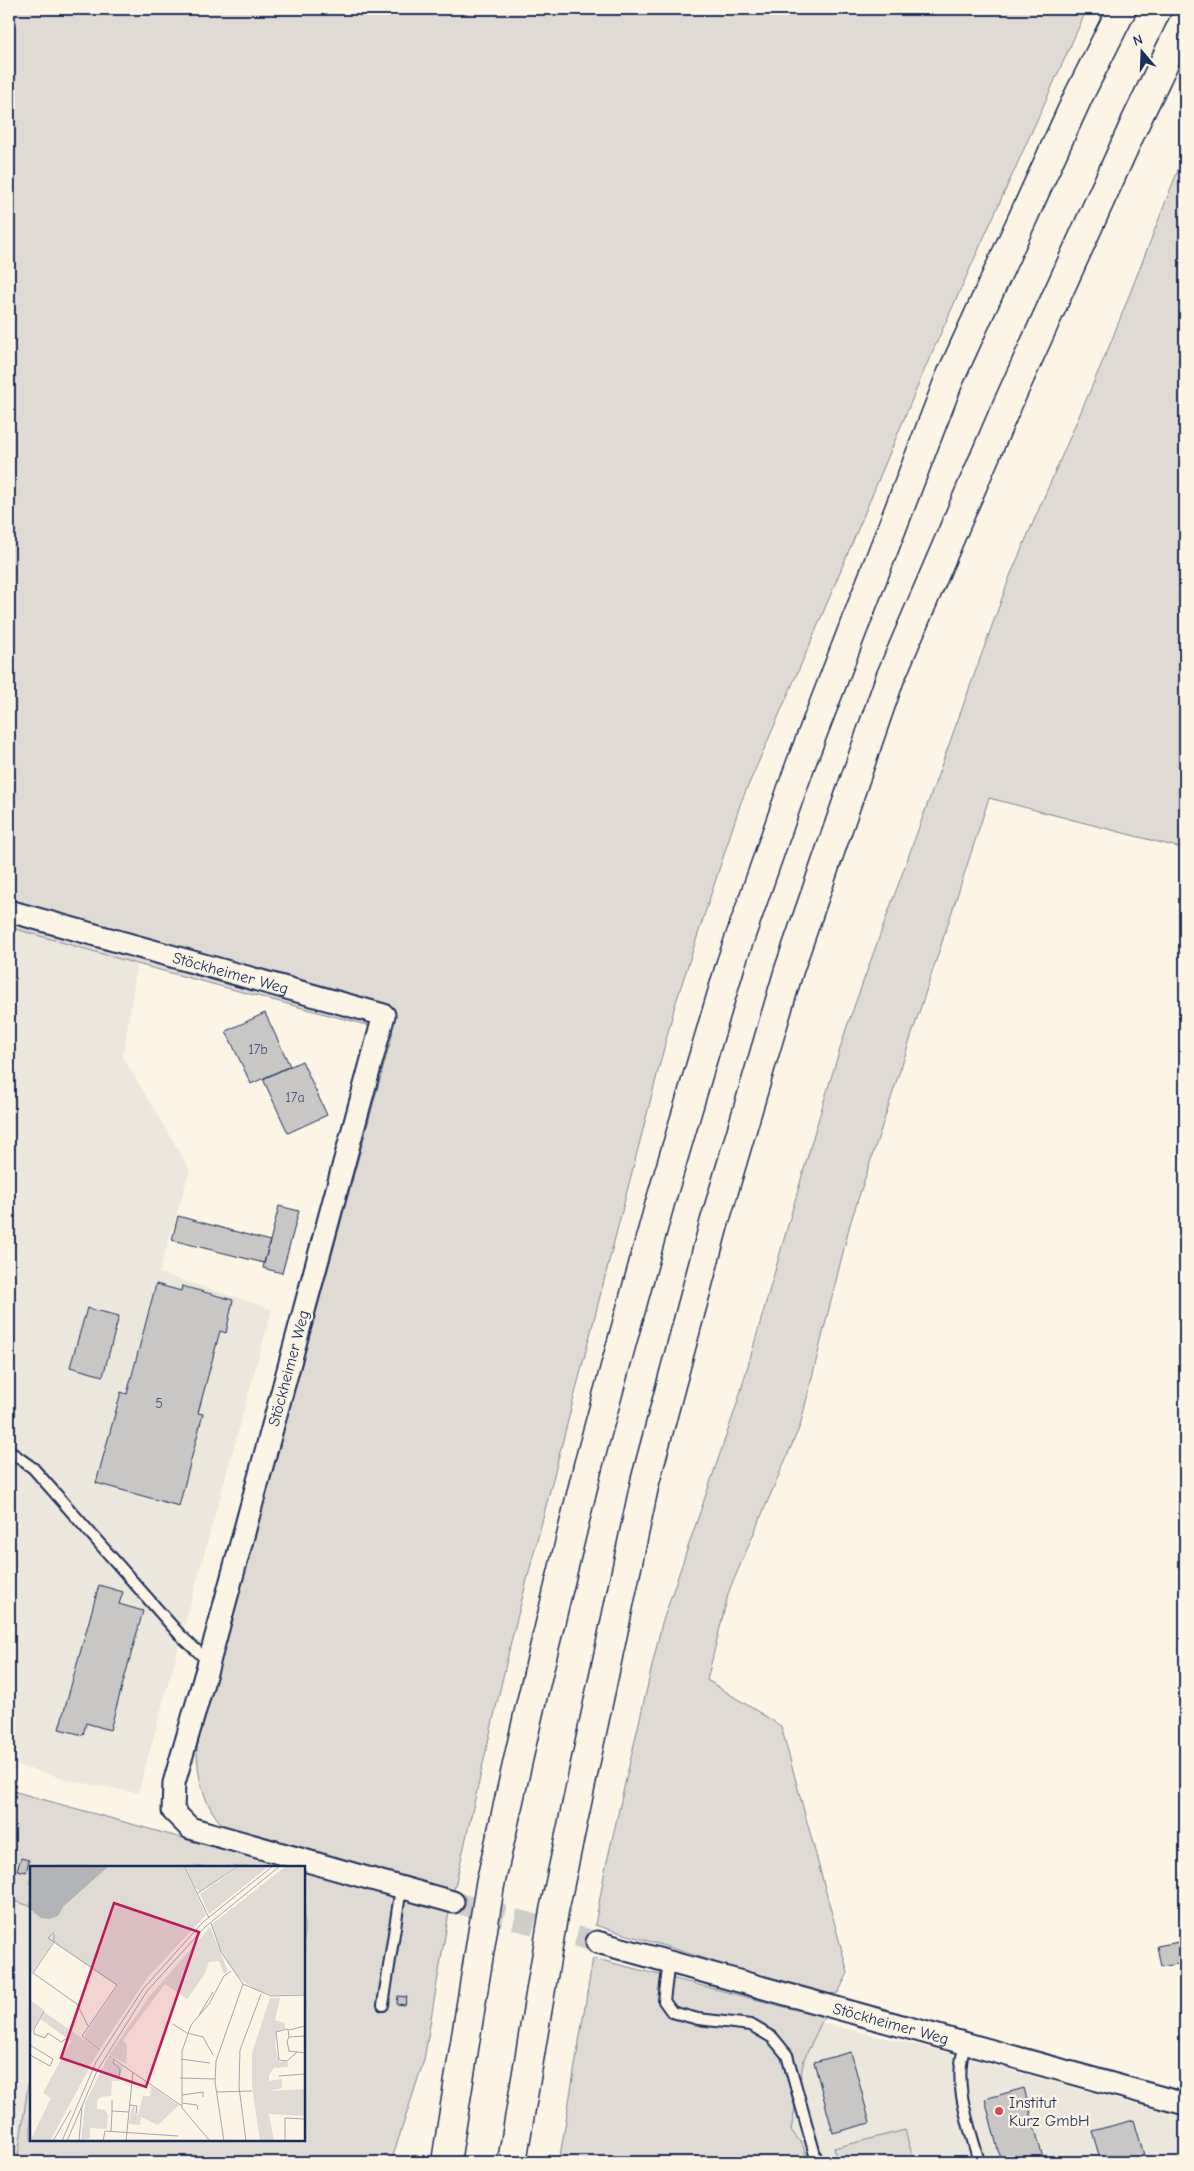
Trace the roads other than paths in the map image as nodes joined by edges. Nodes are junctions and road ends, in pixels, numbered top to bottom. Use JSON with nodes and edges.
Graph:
{"nodes":[{"id":1,"x":1122,"y":9,"type":"edge"},
{"id":2,"x":1185,"y":19,"type":"edge"},
{"id":3,"x":9,"y":911,"type":"edge"},
{"id":4,"x":9,"y":1451,"type":"edge"},
{"id":5,"x":209,"y":1662,"type":"junction"},
{"id":6,"x":401,"y":1888,"type":"junction"},
{"id":7,"x":453,"y":1902,"type":"tunnel mouth"},
{"id":8,"x":597,"y":1942,"type":"tunnel mouth"},
{"id":9,"x":669,"y":1961,"type":"junction"},
{"id":10,"x":383,"y":2005,"type":"dead end"},
{"id":11,"x":965,"y":2044,"type":"junction"},
{"id":12,"x":1185,"y":2104,"type":"edge"},
{"id":13,"x":446,"y":2162,"type":"edge"},
{"id":14,"x":512,"y":2162,"type":"edge"},
{"id":15,"x":818,"y":2162,"type":"edge"},
{"id":16,"x":979,"y":2162,"type":"edge"}],
"edges":[{"from":1,"to":13,"type":"highway"},
{"from":2,"to":14,"type":"highway"},
{"from":3,"to":5,"type":"street","name":"Stöckheimer Weg"},
{"from":4,"to":5,"type":"lane"},
{"from":5,"to":6,"type":"street","name":"Stöckheimer Weg"},
{"from":6,"to":7,"type":"street","name":"Stöckheimer Weg"},
{"from":6,"to":10,"type":"lane"},
{"from":8,"to":9,"type":"street","name":"Stöckheimer Weg"},
{"from":9,"to":11,"type":"street","name":"Stöckheimer Weg"},
{"from":9,"to":15,"type":"lane"},
{"from":11,"to":12,"type":"street","name":"Stöckheimer Weg"},
{"from":11,"to":16,"type":"lane"}]}
